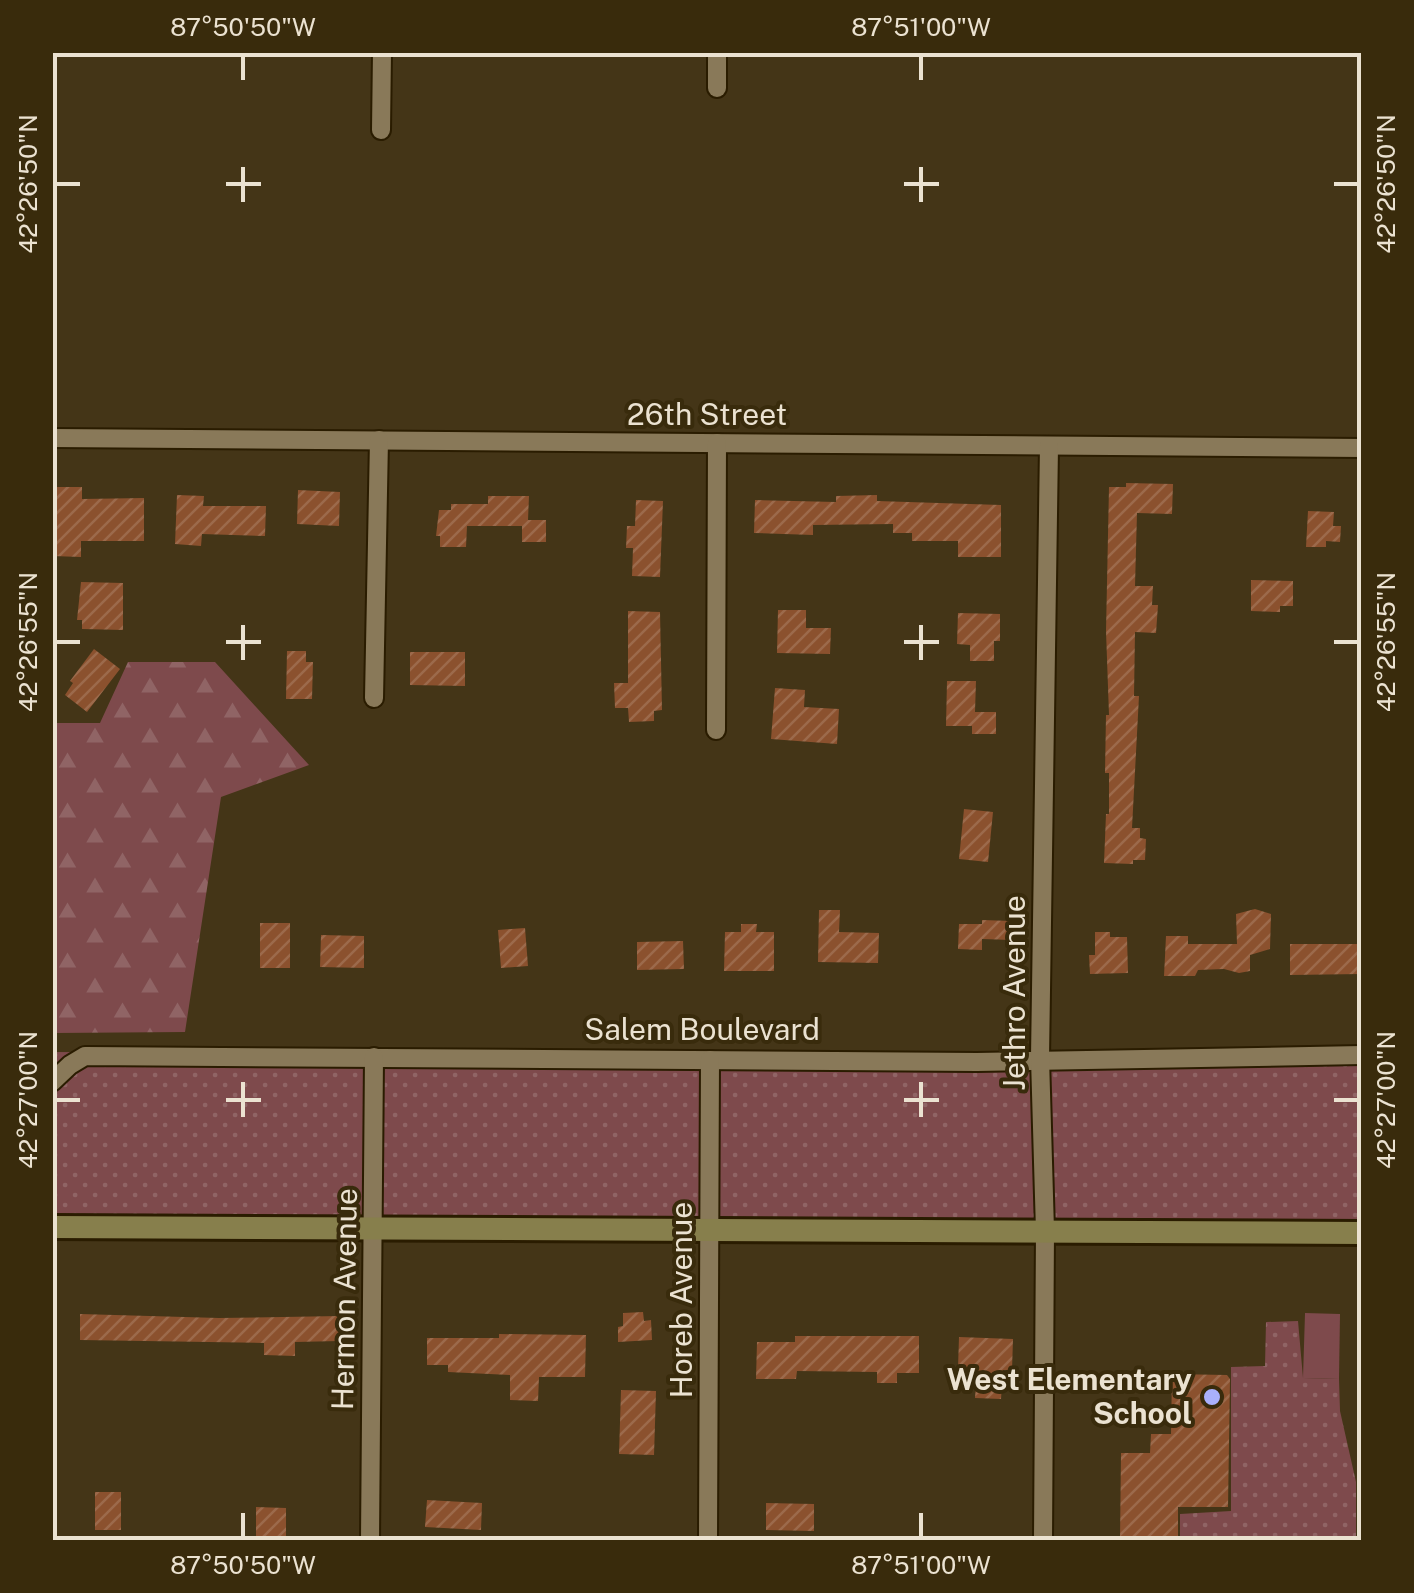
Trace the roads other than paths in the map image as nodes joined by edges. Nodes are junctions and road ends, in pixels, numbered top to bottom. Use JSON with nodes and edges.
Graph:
{"nodes":[{"id":1,"x":382,"y":52,"type":"edge"},
{"id":2,"x":717,"y":52,"type":"edge"},
{"id":3,"x":717,"y":88,"type":"dead end"},
{"id":4,"x":381,"y":130,"type":"dead end"},
{"id":5,"x":52,"y":438,"type":"edge"},
{"id":6,"x":378,"y":440,"type":"junction"},
{"id":7,"x":716,"y":443,"type":"junction"},
{"id":8,"x":1049,"y":446,"type":"junction"},
{"id":9,"x":1362,"y":448,"type":"edge"},
{"id":10,"x":374,"y":698,"type":"dead end"},
{"id":11,"x":716,"y":730,"type":"dead end"},
{"id":12,"x":1362,"y":1055,"type":"edge"},
{"id":13,"x":374,"y":1057,"type":"junction"},
{"id":14,"x":1040,"y":1058,"type":"junction"},
{"id":15,"x":710,"y":1060,"type":"junction"},
{"id":16,"x":52,"y":1082,"type":"edge"},
{"id":17,"x":52,"y":1227,"type":"edge"},
{"id":18,"x":373,"y":1228,"type":"junction"},
{"id":19,"x":710,"y":1230,"type":"junction"},
{"id":20,"x":1045,"y":1232,"type":"junction"},
{"id":21,"x":1362,"y":1233,"type":"edge"},
{"id":22,"x":370,"y":1540,"type":"edge"},
{"id":23,"x":708,"y":1540,"type":"edge"},
{"id":24,"x":1043,"y":1540,"type":"edge"}],
"edges":[{"from":1,"to":4,"type":"street"},
{"from":2,"to":3,"type":"street"},
{"from":5,"to":6,"type":"street","name":"26th Street"},
{"from":6,"to":7,"type":"street","name":"26th Street"},
{"from":6,"to":10,"type":"street"},
{"from":7,"to":8,"type":"street","name":"26th Street"},
{"from":7,"to":11,"type":"street"},
{"from":8,"to":9,"type":"street","name":"26th Street"},
{"from":8,"to":14,"type":"street","name":"Jethro Avenue"},
{"from":12,"to":14,"type":"street","name":"Salem Boulevard"},
{"from":13,"to":15,"type":"street","name":"Salem Boulevard"},
{"from":13,"to":16,"type":"street","name":"Salem Boulevard"},
{"from":13,"to":18,"type":"street","name":"Hermon Avenue"},
{"from":14,"to":15,"type":"street","name":"Salem Boulevard"},
{"from":14,"to":20,"type":"street","name":"Jethro Avenue"},
{"from":15,"to":19,"type":"street","name":"Horeb Avenue"},
{"from":17,"to":18,"type":"street"},
{"from":18,"to":19,"type":"street"},
{"from":18,"to":22,"type":"street","name":"Hermon Avenue"},
{"from":19,"to":20,"type":"street"},
{"from":19,"to":23,"type":"street","name":"Horeb Avenue"},
{"from":20,"to":21,"type":"street"},
{"from":20,"to":24,"type":"street","name":"Jethro Avenue"}]}
